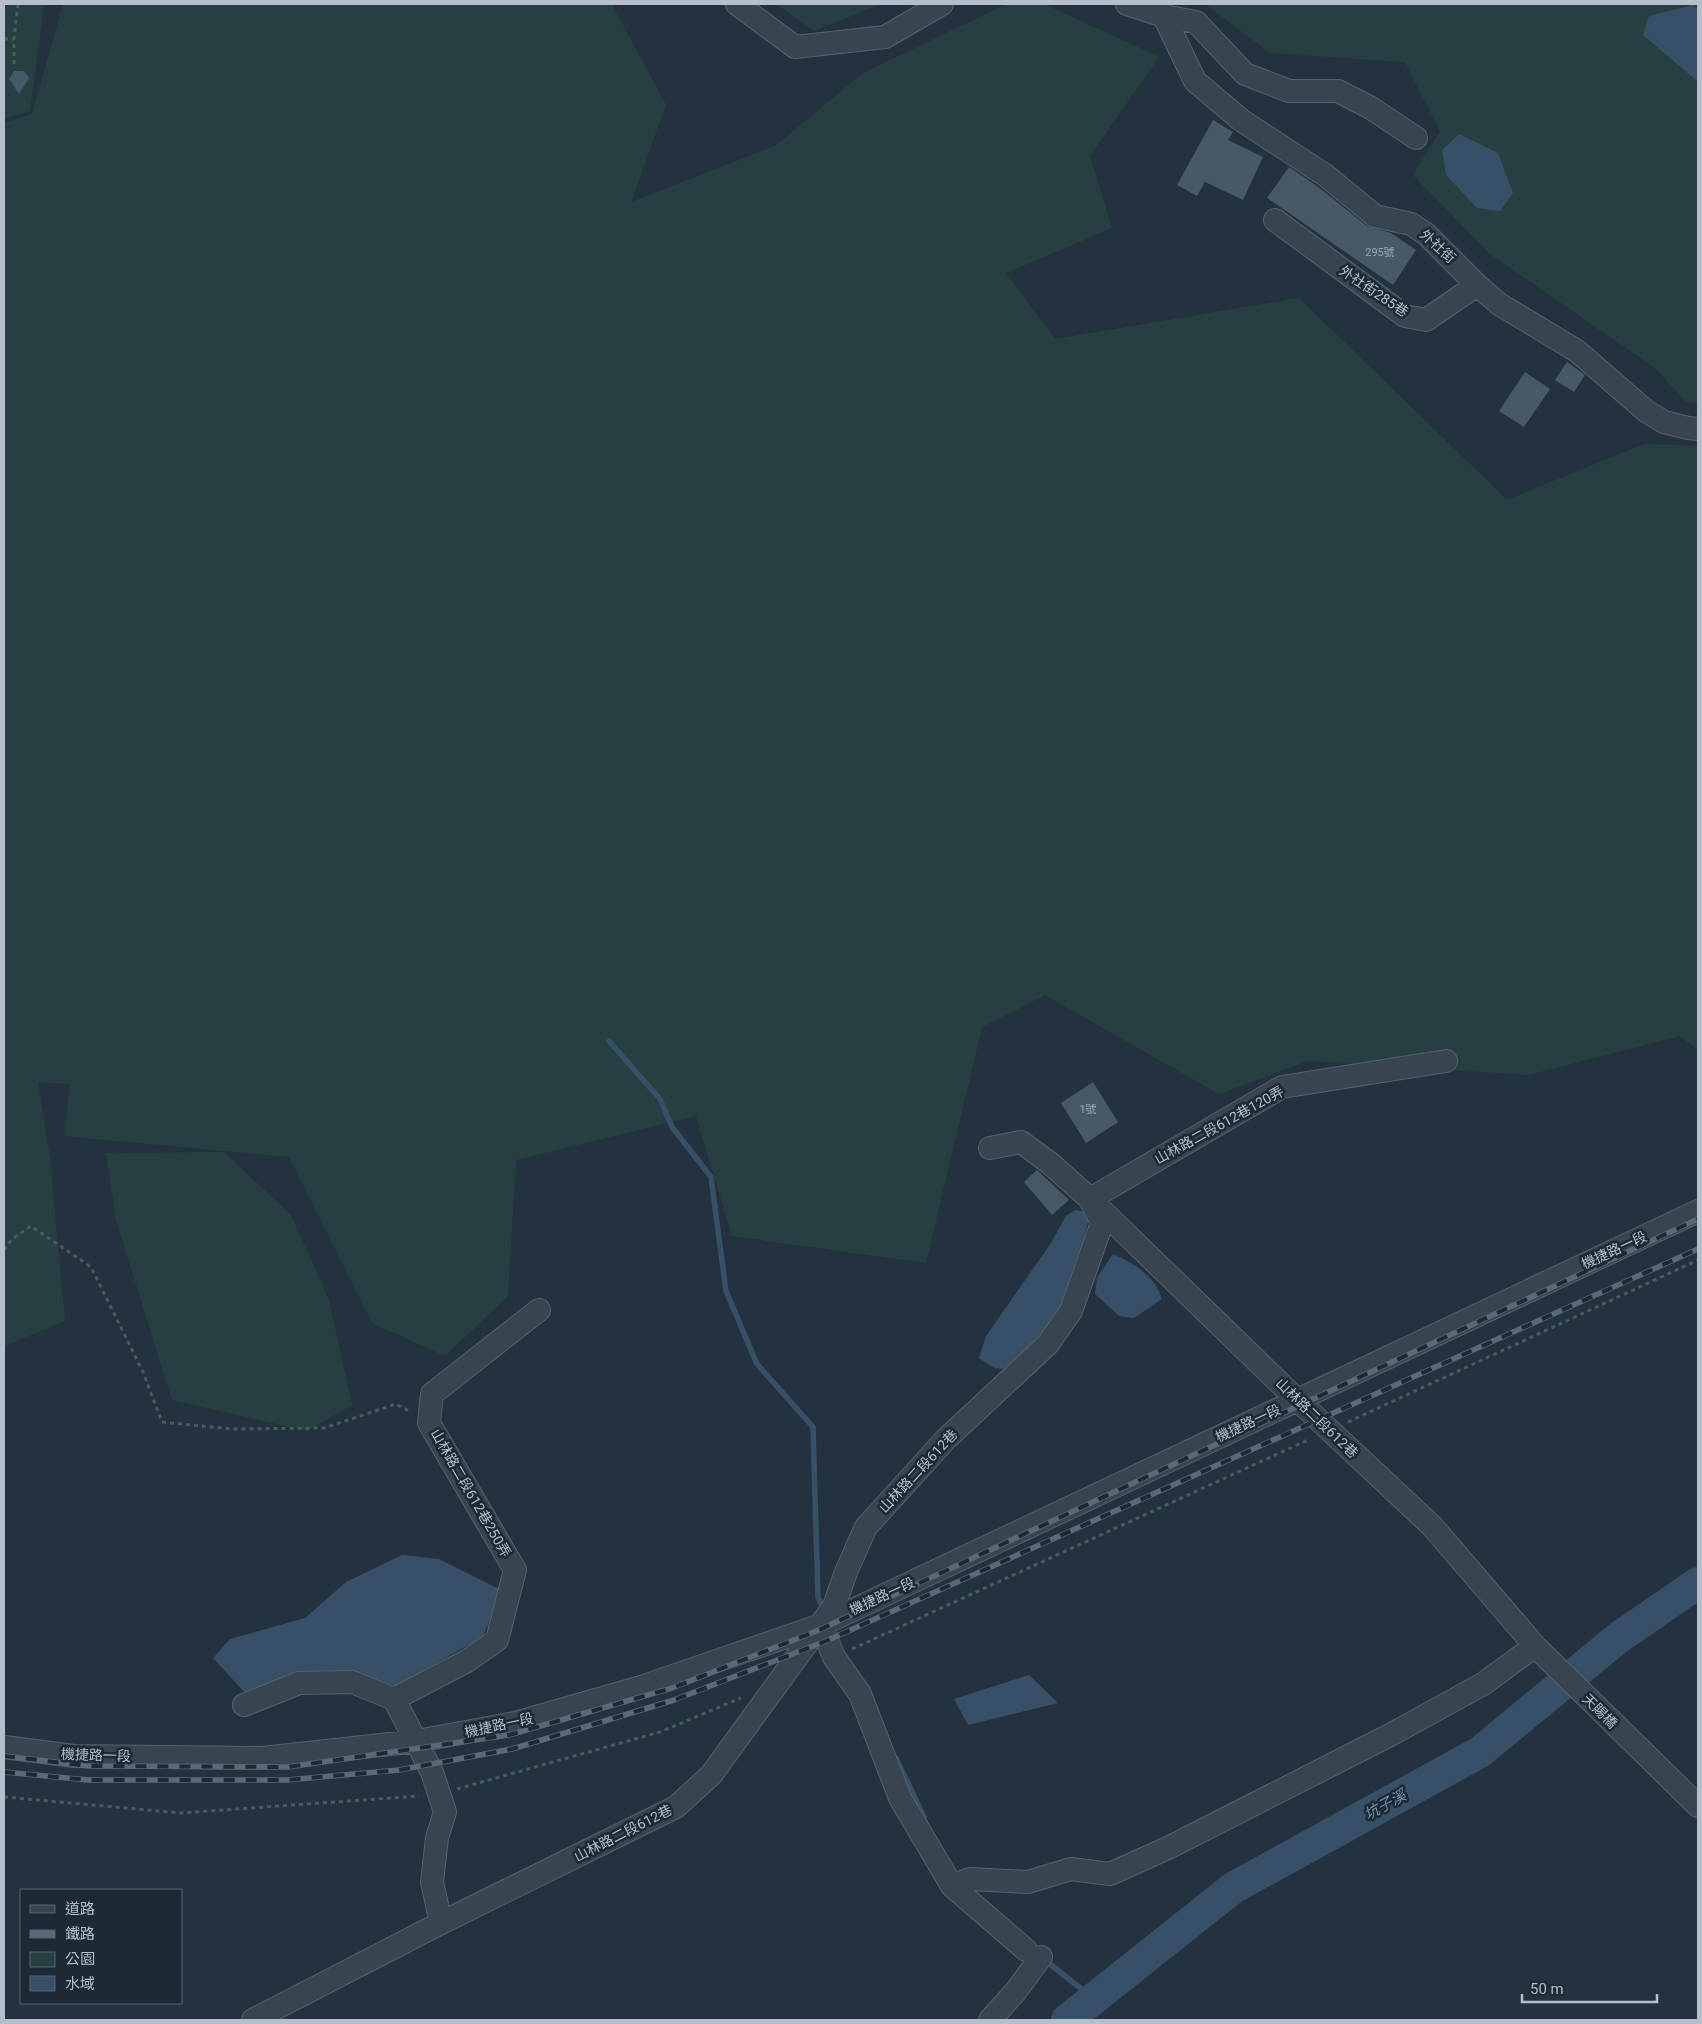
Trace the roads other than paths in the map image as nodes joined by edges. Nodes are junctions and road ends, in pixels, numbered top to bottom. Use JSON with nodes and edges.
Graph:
{"nodes":[{"id":1,"x":737,"y":4,"type":"edge"},
{"id":2,"x":942,"y":4,"type":"edge"},
{"id":3,"x":1126,"y":4,"type":"edge"},
{"id":4,"x":1161,"y":10,"type":"edge"},
{"id":5,"x":1416,"y":138,"type":"dead end"},
{"id":6,"x":1275,"y":220,"type":"dead end"},
{"id":7,"x":1478,"y":285,"type":"junction"},
{"id":8,"x":1698,"y":429,"type":"edge"},
{"id":9,"x":1446,"y":1061,"type":"dead end"},
{"id":10,"x":990,"y":1148,"type":"dead end"},
{"id":11,"x":1090,"y":1199,"type":"junction"},
{"id":12,"x":1698,"y":1211,"type":"edge"},
{"id":13,"x":539,"y":1310,"type":"dead end"},
{"id":14,"x":1296,"y":1400,"type":"junction"},
{"id":15,"x":828,"y":1619,"type":"junction"},
{"id":16,"x":1534,"y":1646,"type":"junction"},
{"id":17,"x":394,"y":1699,"type":"junction"},
{"id":18,"x":244,"y":1705,"type":"dead end"},
{"id":19,"x":417,"y":1741,"type":"junction"},
{"id":20,"x":4,"y":1747,"type":"edge"},
{"id":21,"x":1698,"y":1806,"type":"edge"},
{"id":22,"x":961,"y":1882,"type":"junction"},
{"id":23,"x":441,"y":1923,"type":"junction"},
{"id":24,"x":253,"y":2020,"type":"edge"},
{"id":25,"x":990,"y":2020,"type":"edge"}],
"edges":[{"from":1,"to":2,"type":"street"},
{"from":3,"to":4,"type":"street"},
{"from":4,"to":5,"type":"street"},
{"from":4,"to":7,"type":"street","name":"外社街"},
{"from":6,"to":7,"type":"street","name":"外社街285巷"},
{"from":7,"to":8,"type":"street","name":"外社街"},
{"from":9,"to":11,"type":"street","name":"山林路二段612巷120弄"},
{"from":10,"to":11,"type":"street","name":"山林路二段612巷"},
{"from":11,"to":14,"type":"street","name":"山林路二段612巷"},
{"from":11,"to":15,"type":"street","name":"山林路二段612巷"},
{"from":12,"to":14,"type":"street","name":"機捷路一段"},
{"from":13,"to":17,"type":"street","name":"山林路二段612巷250弄"},
{"from":14,"to":15,"type":"street","name":"機捷路一段"},
{"from":14,"to":16,"type":"street","name":"山林路二段612巷"},
{"from":15,"to":19,"type":"street","name":"機捷路一段"},
{"from":15,"to":22,"type":"street"},
{"from":15,"to":23,"type":"street","name":"山林路二段612巷"},
{"from":16,"to":21,"type":"street","name":"天賜橋"},
{"from":16,"to":22,"type":"street"},
{"from":17,"to":18,"type":"street"},
{"from":17,"to":19,"type":"street"},
{"from":19,"to":20,"type":"street","name":"機捷路一段"},
{"from":19,"to":23,"type":"street"},
{"from":22,"to":25,"type":"street"},
{"from":23,"to":24,"type":"street","name":"山林路二段612巷"}]}
